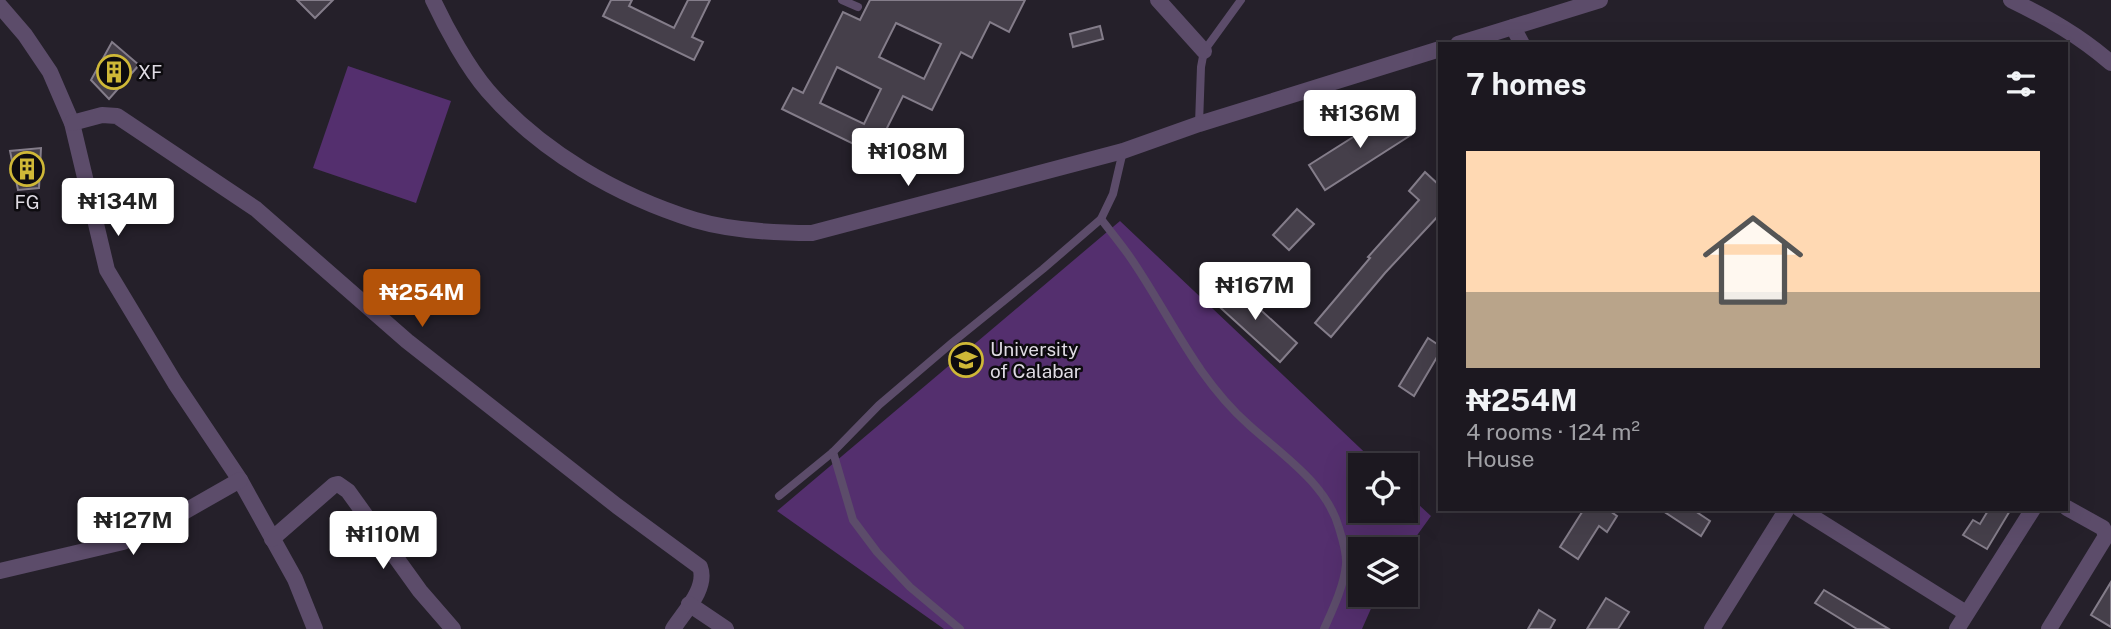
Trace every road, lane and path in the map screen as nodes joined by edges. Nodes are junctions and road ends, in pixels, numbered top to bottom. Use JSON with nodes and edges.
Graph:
{"nodes":[{"id":1,"x":433,"y":0,"type":"edge"},
{"id":2,"x":842,"y":0,"type":"edge"},
{"id":3,"x":1158,"y":0,"type":"edge"},
{"id":4,"x":1241,"y":0,"type":"edge"},
{"id":5,"x":1600,"y":0,"type":"edge"},
{"id":6,"x":2011,"y":0,"type":"edge"},
{"id":7,"x":0,"y":6,"type":"edge"},
{"id":8,"x":858,"y":7,"type":"dead end"},
{"id":9,"x":1513,"y":27,"type":"junction"},
{"id":10,"x":1464,"y":42,"type":"edge"},
{"id":11,"x":1521,"y":42,"type":"edge"},
{"id":12,"x":1438,"y":50,"type":"edge"},
{"id":13,"x":1204,"y":51,"type":"junction"},
{"id":14,"x":2111,"y":63,"type":"edge"},
{"id":15,"x":72,"y":123,"type":"junction"},
{"id":16,"x":1199,"y":124,"type":"junction"},
{"id":17,"x":1123,"y":151,"type":"junction"},
{"id":18,"x":1101,"y":219,"type":"junction"},
{"id":19,"x":833,"y":452,"type":"junction"},
{"id":20,"x":240,"y":480,"type":"junction"},
{"id":21,"x":779,"y":496,"type":"dead end"},
{"id":22,"x":2068,"y":509,"type":"edge"},
{"id":23,"x":1786,"y":511,"type":"edge"},
{"id":24,"x":1803,"y":511,"type":"edge"},
{"id":25,"x":2032,"y":511,"type":"edge"},
{"id":26,"x":272,"y":538,"type":"junction"},
{"id":27,"x":0,"y":571,"type":"edge"},
{"id":28,"x":689,"y":604,"type":"junction"},
{"id":29,"x":1966,"y":613,"type":"junction"},
{"id":30,"x":315,"y":629,"type":"edge"},
{"id":31,"x":453,"y":629,"type":"edge"},
{"id":32,"x":673,"y":629,"type":"edge"},
{"id":33,"x":726,"y":629,"type":"edge"},
{"id":34,"x":960,"y":629,"type":"edge"},
{"id":35,"x":1324,"y":629,"type":"edge"},
{"id":36,"x":1712,"y":629,"type":"edge"},
{"id":37,"x":1957,"y":629,"type":"edge"},
{"id":38,"x":2049,"y":629,"type":"edge"}],
"edges":[{"from":1,"to":17,"type":"street"},
{"from":2,"to":8,"type":"lane"},
{"from":3,"to":13,"type":"street"},
{"from":4,"to":13,"type":"lane"},
{"from":5,"to":9,"type":"street"},
{"from":6,"to":14,"type":"street"},
{"from":7,"to":15,"type":"street"},
{"from":9,"to":10,"type":"street"},
{"from":9,"to":11,"type":"street"},
{"from":12,"to":16,"type":"street"},
{"from":13,"to":16,"type":"lane"},
{"from":15,"to":20,"type":"street"},
{"from":15,"to":28,"type":"street"},
{"from":16,"to":17,"type":"street"},
{"from":17,"to":18,"type":"lane"},
{"from":18,"to":19,"type":"lane"},
{"from":18,"to":35,"type":"lane"},
{"from":19,"to":21,"type":"lane"},
{"from":19,"to":34,"type":"lane"},
{"from":20,"to":26,"type":"street"},
{"from":20,"to":27,"type":"street"},
{"from":22,"to":38,"type":"street"},
{"from":23,"to":36,"type":"street"},
{"from":24,"to":29,"type":"street"},
{"from":25,"to":29,"type":"street"},
{"from":26,"to":30,"type":"street"},
{"from":26,"to":31,"type":"street"},
{"from":28,"to":32,"type":"street"},
{"from":28,"to":33,"type":"street"},
{"from":29,"to":37,"type":"street"}]}
